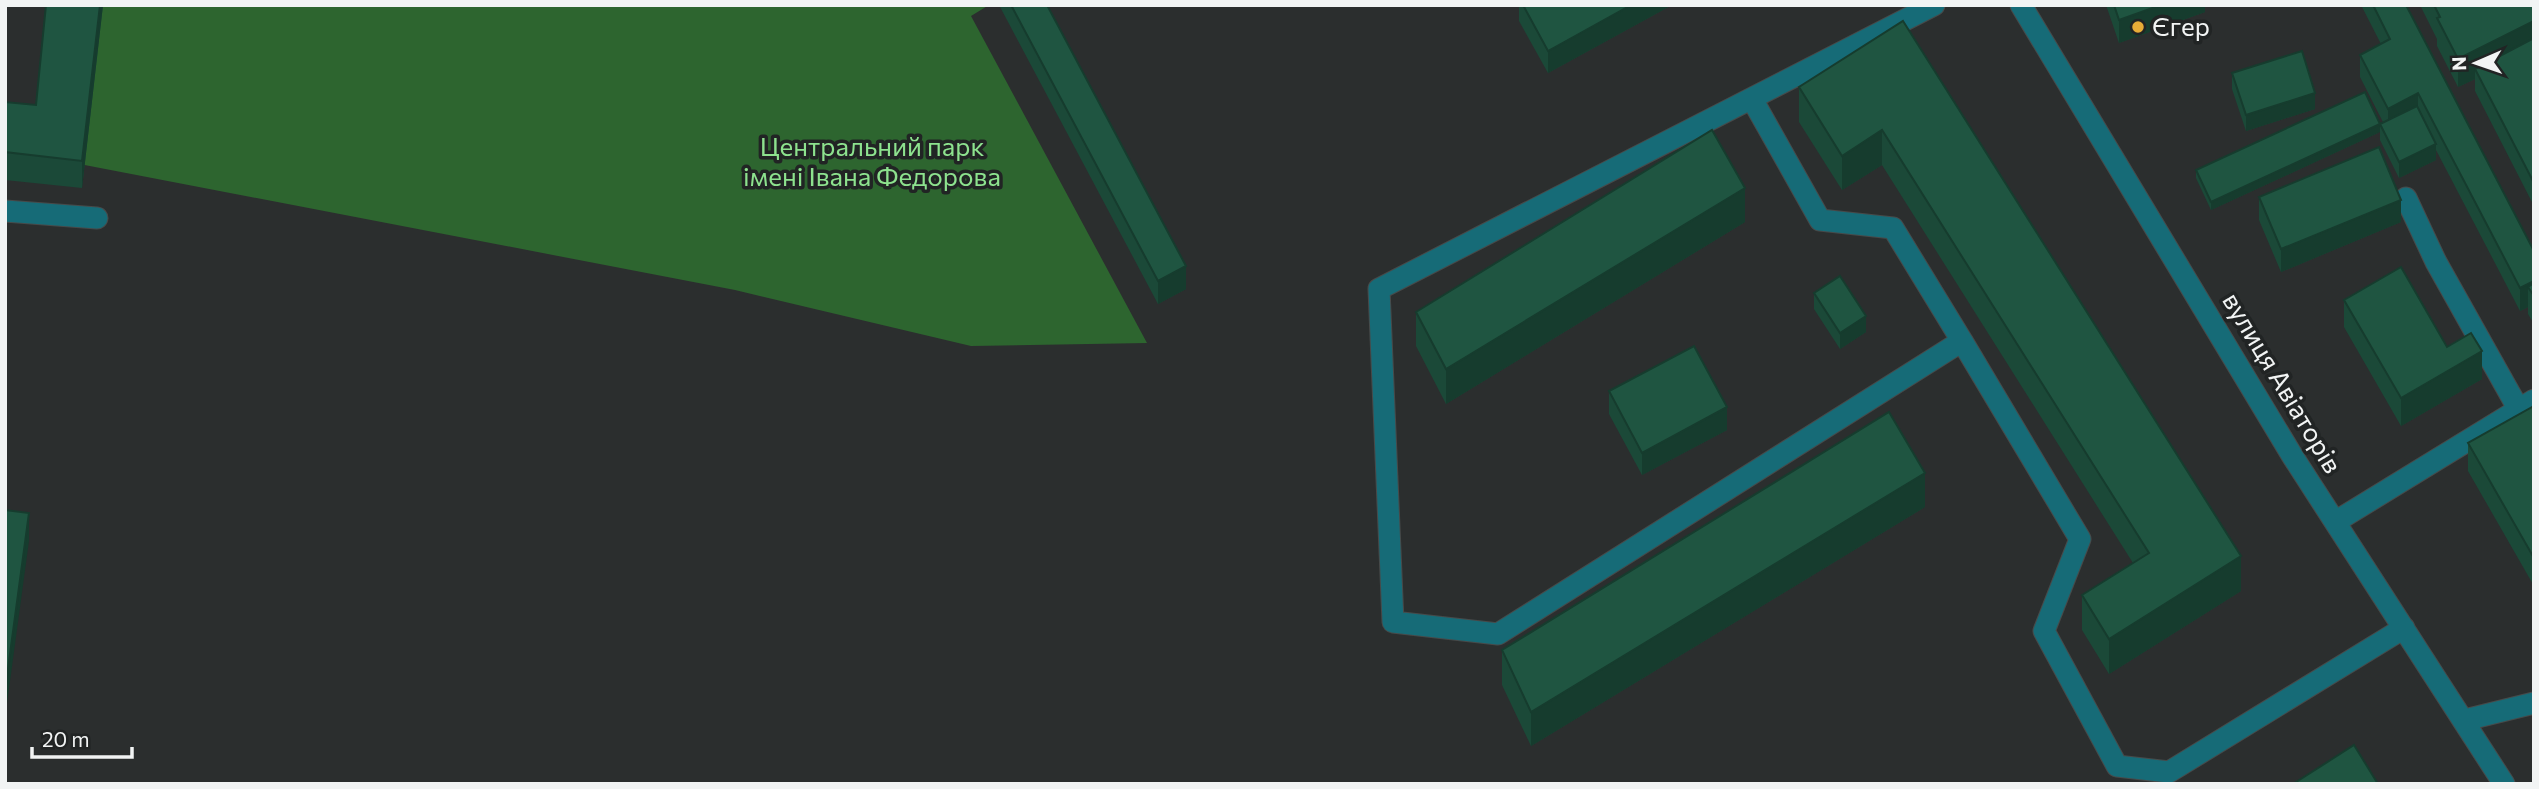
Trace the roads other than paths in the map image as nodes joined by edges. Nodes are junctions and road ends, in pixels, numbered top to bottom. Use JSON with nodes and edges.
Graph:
{"nodes":[{"id":1,"x":1934,"y":5,"type":"edge"},
{"id":2,"x":2021,"y":5,"type":"edge"},
{"id":3,"x":1752,"y":99,"type":"junction"},
{"id":4,"x":2406,"y":198,"type":"dead end"},
{"id":5,"x":5,"y":211,"type":"edge"},
{"id":6,"x":97,"y":218,"type":"dead end"},
{"id":7,"x":1962,"y":341,"type":"junction"},
{"id":8,"x":2526,"y":405,"type":"edge"},
{"id":9,"x":2335,"y":522,"type":"junction"},
{"id":10,"x":2404,"y":628,"type":"junction"},
{"id":11,"x":2534,"y":703,"type":"edge"},
{"id":12,"x":2465,"y":720,"type":"junction"},
{"id":13,"x":2172,"y":778,"type":"edge"},
{"id":14,"x":2504,"y":784,"type":"edge"}],
"edges":[{"from":1,"to":3,"type":"street"},
{"from":2,"to":9,"type":"street","name":"вулиця Авіаторів"},
{"from":3,"to":7,"type":"street"},
{"from":3,"to":7,"type":"street"},
{"from":4,"to":8,"type":"street"},
{"from":5,"to":6,"type":"street"},
{"from":7,"to":13,"type":"street"},
{"from":8,"to":9,"type":"street"},
{"from":9,"to":10,"type":"street","name":"вулиця Авіаторів"},
{"from":10,"to":12,"type":"street","name":"вулиця Авіаторів"},
{"from":10,"to":13,"type":"street"},
{"from":11,"to":12,"type":"street"},
{"from":12,"to":14,"type":"street","name":"вулиця Авіаторів"}]}
